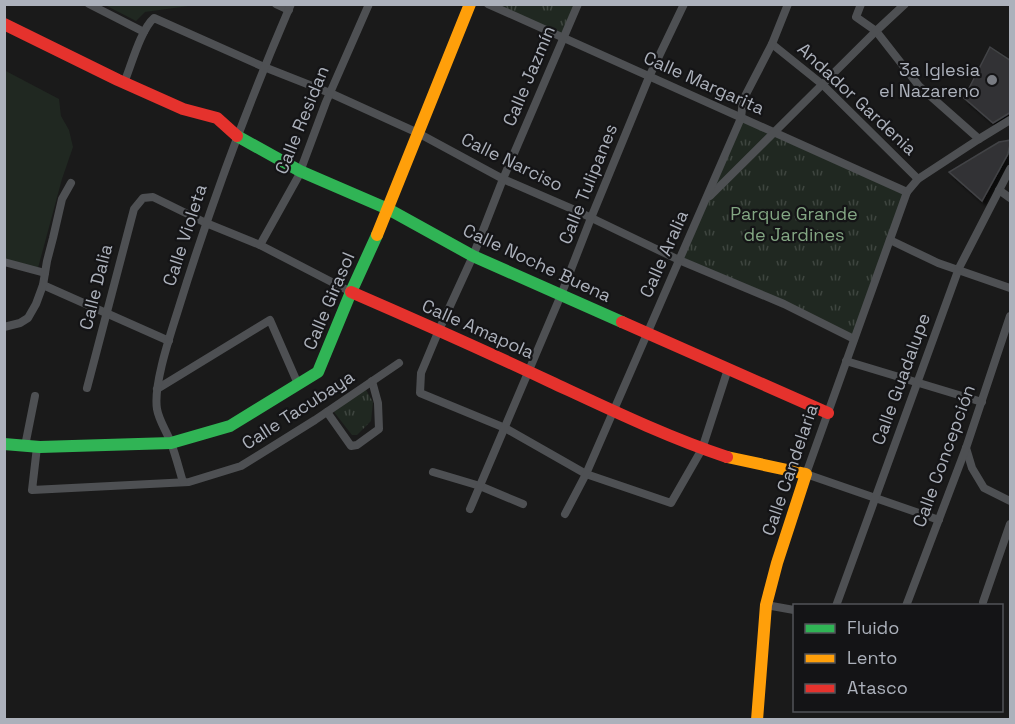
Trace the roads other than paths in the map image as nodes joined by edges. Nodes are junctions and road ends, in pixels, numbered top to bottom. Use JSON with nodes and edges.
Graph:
{"nodes":[{"id":1,"x":89,"y":4,"type":"edge"},
{"id":2,"x":276,"y":4,"type":"edge"},
{"id":3,"x":369,"y":4,"type":"edge"},
{"id":4,"x":470,"y":4,"type":"edge"},
{"id":5,"x":488,"y":4,"type":"edge"},
{"id":6,"x":578,"y":4,"type":"edge"},
{"id":7,"x":684,"y":4,"type":"edge"},
{"id":8,"x":788,"y":4,"type":"edge"},
{"id":9,"x":861,"y":4,"type":"edge"},
{"id":10,"x":905,"y":4,"type":"edge"},
{"id":11,"x":290,"y":7,"type":"edge"},
{"id":12,"x":4,"y":24,"type":"edge"},
{"id":13,"x":876,"y":31,"type":"junction"},
{"id":14,"x":144,"y":32,"type":"junction"},
{"id":15,"x":563,"y":38,"type":"junction"},
{"id":16,"x":772,"y":44,"type":"junction"},
{"id":17,"x":264,"y":67,"type":"junction"},
{"id":18,"x":649,"y":77,"type":"junction"},
{"id":19,"x":124,"y":83,"type":"junction"},
{"id":20,"x":823,"y":85,"type":"junction"},
{"id":21,"x":330,"y":93,"type":"junction"},
{"id":22,"x":741,"y":118,"type":"junction"},
{"id":23,"x":1011,"y":120,"type":"edge"},
{"id":24,"x":418,"y":133,"type":"junction"},
{"id":25,"x":775,"y":133,"type":"junction"},
{"id":26,"x":237,"y":136,"type":"junction"},
{"id":27,"x":979,"y":139,"type":"junction"},
{"id":28,"x":1011,"y":169,"type":"edge"},
{"id":29,"x":300,"y":171,"type":"junction"},
{"id":30,"x":503,"y":179,"type":"junction"},
{"id":31,"x":918,"y":179,"type":"junction"},
{"id":32,"x":71,"y":183,"type":"dead end"},
{"id":33,"x":999,"y":190,"type":"junction"},
{"id":34,"x":907,"y":192,"type":"junction"},
{"id":35,"x":142,"y":198,"type":"joint"},
{"id":36,"x":1011,"y":198,"type":"edge"},
{"id":37,"x":705,"y":201,"type":"junction"},
{"id":38,"x":388,"y":209,"type":"junction"},
{"id":39,"x":591,"y":218,"type":"junction"},
{"id":40,"x":206,"y":223,"type":"junction"},
{"id":41,"x":890,"y":240,"type":"junction"},
{"id":42,"x":260,"y":245,"type":"junction"},
{"id":43,"x":473,"y":256,"type":"junction"},
{"id":44,"x":679,"y":260,"type":"junction"},
{"id":45,"x":4,"y":262,"type":"edge"},
{"id":46,"x":958,"y":270,"type":"junction"},
{"id":47,"x":45,"y":273,"type":"junction"},
{"id":48,"x":44,"y":285,"type":"junction"},
{"id":49,"x":1011,"y":288,"type":"edge"},
{"id":50,"x":351,"y":292,"type":"junction"},
{"id":51,"x":561,"y":295,"type":"junction"},
{"id":52,"x":107,"y":314,"type":"junction"},
{"id":53,"x":1011,"y":316,"type":"edge"},
{"id":54,"x":4,"y":327,"type":"edge"},
{"id":55,"x":439,"y":330,"type":"junction"},
{"id":56,"x":648,"y":333,"type":"junction"},
{"id":57,"x":855,"y":339,"type":"junction"},
{"id":58,"x":169,"y":341,"type":"junction"},
{"id":59,"x":846,"y":361,"type":"junction"},
{"id":60,"x":399,"y":363,"type":"dead end"},
{"id":61,"x":728,"y":369,"type":"junction"},
{"id":62,"x":528,"y":372,"type":"junction"},
{"id":63,"x":372,"y":381,"type":"junction"},
{"id":64,"x":918,"y":382,"type":"junction"},
{"id":65,"x":298,"y":384,"type":"junction"},
{"id":66,"x":87,"y":388,"type":"dead end"},
{"id":67,"x":157,"y":389,"type":"junction"},
{"id":68,"x":35,"y":396,"type":"dead end"},
{"id":69,"x":982,"y":402,"type":"junction"},
{"id":70,"x":613,"y":411,"type":"junction"},
{"id":71,"x":327,"y":412,"type":"junction"},
{"id":72,"x":828,"y":413,"type":"junction"},
{"id":73,"x":505,"y":428,"type":"junction"},
{"id":74,"x":171,"y":443,"type":"junction"},
{"id":75,"x":4,"y":444,"type":"edge"},
{"id":76,"x":31,"y":447,"type":"junction"},
{"id":77,"x":966,"y":448,"type":"junction"},
{"id":78,"x":702,"y":449,"type":"junction"},
{"id":79,"x":433,"y":472,"type":"dead end"},
{"id":80,"x":586,"y":474,"type":"junction"},
{"id":81,"x":806,"y":474,"type":"junction"},
{"id":82,"x":183,"y":482,"type":"junction"},
{"id":83,"x":480,"y":486,"type":"junction"},
{"id":84,"x":876,"y":498,"type":"junction"},
{"id":85,"x":1011,"y":501,"type":"edge"},
{"id":86,"x":523,"y":504,"type":"dead end"},
{"id":87,"x":470,"y":509,"type":"dead end"},
{"id":88,"x":565,"y":514,"type":"dead end"},
{"id":89,"x":939,"y":520,"type":"junction"},
{"id":90,"x":1011,"y":524,"type":"edge"},
{"id":91,"x":983,"y":602,"type":"dead end"},
{"id":92,"x":837,"y":604,"type":"edge"},
{"id":93,"x":907,"y":604,"type":"edge"},
{"id":94,"x":766,"y":605,"type":"junction"},
{"id":95,"x":793,"y":610,"type":"edge"},
{"id":96,"x":757,"y":720,"type":"edge"}],
"edges":[{"from":1,"to":14,"type":"street"},
{"from":2,"to":11,"type":"street"},
{"from":3,"to":21,"type":"street","name":"Calle Residan"},
{"from":4,"to":24,"type":"street","name":"Calle Girasol"},
{"from":5,"to":15,"type":"street","name":"Calle Margarita"},
{"from":6,"to":15,"type":"street","name":"Calle Jazmín"},
{"from":7,"to":18,"type":"street","name":"Calle Tulipanes"},
{"from":8,"to":16,"type":"street","name":"Calle Aralia"},
{"from":9,"to":13,"type":"street"},
{"from":10,"to":13,"type":"street"},
{"from":11,"to":17,"type":"street","name":"Calle Violeta"},
{"from":12,"to":19,"type":"street","name":"Calle Noche Buena"},
{"from":13,"to":20,"type":"street"},
{"from":13,"to":27,"type":"street"},
{"from":14,"to":17,"type":"street","name":"Calle Narciso"},
{"from":14,"to":19,"type":"street"},
{"from":15,"to":18,"type":"street","name":"Calle Margarita"},
{"from":15,"to":30,"type":"street","name":"Calle Jazmín"},
{"from":16,"to":20,"type":"street","name":"Andador Gardenia"},
{"from":16,"to":22,"type":"street","name":"Calle Aralia"},
{"from":17,"to":21,"type":"street","name":"Calle Narciso"},
{"from":17,"to":26,"type":"street","name":"Calle Violeta"},
{"from":18,"to":22,"type":"street","name":"Calle Margarita"},
{"from":18,"to":39,"type":"street","name":"Calle Tulipanes"},
{"from":19,"to":26,"type":"street","name":"Calle Noche Buena"},
{"from":20,"to":25,"type":"street"},
{"from":20,"to":31,"type":"street","name":"Andador Gardenia"},
{"from":21,"to":24,"type":"street","name":"Calle Narciso"},
{"from":21,"to":29,"type":"street","name":"Calle Residan"},
{"from":22,"to":25,"type":"street","name":"Calle Margarita"},
{"from":22,"to":37,"type":"street","name":"Calle Aralia"},
{"from":23,"to":27,"type":"street"},
{"from":24,"to":30,"type":"street","name":"Calle Narciso"},
{"from":24,"to":38,"type":"street","name":"Calle Girasol"},
{"from":25,"to":34,"type":"street","name":"Calle Margarita"},
{"from":25,"to":37,"type":"street"},
{"from":26,"to":29,"type":"street","name":"Calle Noche Buena"},
{"from":26,"to":40,"type":"street","name":"Calle Violeta"},
{"from":27,"to":31,"type":"street"},
{"from":28,"to":33,"type":"street","name":"Calle Guadalupe"},
{"from":29,"to":38,"type":"street","name":"Calle Noche Buena"},
{"from":29,"to":42,"type":"street","name":"Calle Residan"},
{"from":30,"to":39,"type":"street","name":"Calle Narciso"},
{"from":30,"to":43,"type":"street","name":"Calle Jazmín"},
{"from":31,"to":34,"type":"street"},
{"from":32,"to":47,"type":"street"},
{"from":33,"to":36,"type":"street"},
{"from":33,"to":46,"type":"street","name":"Calle Guadalupe"},
{"from":34,"to":41,"type":"street","name":"Calle Candelaria"},
{"from":35,"to":40,"type":"street","name":"Calle Amapola"},
{"from":35,"to":52,"type":"street","name":"Calle Dalia"},
{"from":37,"to":44,"type":"street","name":"Calle Aralia"},
{"from":38,"to":43,"type":"street","name":"Calle Noche Buena"},
{"from":38,"to":50,"type":"street","name":"Calle Girasol"},
{"from":39,"to":44,"type":"street","name":"Calle Narciso"},
{"from":39,"to":51,"type":"street","name":"Calle Tulipanes"},
{"from":40,"to":42,"type":"street","name":"Calle Amapola"},
{"from":40,"to":58,"type":"street","name":"Calle Violeta"},
{"from":41,"to":46,"type":"street"},
{"from":41,"to":57,"type":"street","name":"Calle Candelaria"},
{"from":42,"to":50,"type":"street","name":"Calle Amapola"},
{"from":43,"to":51,"type":"street","name":"Calle Noche Buena"},
{"from":43,"to":55,"type":"street","name":"Calle Jazmín"},
{"from":44,"to":56,"type":"street","name":"Calle Aralia"},
{"from":44,"to":57,"type":"street","name":"Calle Narciso"},
{"from":45,"to":47,"type":"street"},
{"from":46,"to":49,"type":"street"},
{"from":46,"to":64,"type":"street","name":"Calle Guadalupe"},
{"from":47,"to":48,"type":"street"},
{"from":48,"to":52,"type":"street"},
{"from":48,"to":54,"type":"street"},
{"from":50,"to":55,"type":"street","name":"Calle Amapola"},
{"from":50,"to":65,"type":"street","name":"Calle Girasol"},
{"from":51,"to":56,"type":"street","name":"Calle Noche Buena"},
{"from":51,"to":62,"type":"street","name":"Calle Tulipanes"},
{"from":52,"to":58,"type":"street"},
{"from":52,"to":66,"type":"street","name":"Calle Dalia"},
{"from":53,"to":69,"type":"street","name":"Calle Concepción"},
{"from":55,"to":62,"type":"street","name":"Calle Amapola"},
{"from":55,"to":73,"type":"street","name":"Calle Jazmín"},
{"from":56,"to":61,"type":"street","name":"Calle Noche Buena"},
{"from":56,"to":70,"type":"street","name":"Calle Aralia"},
{"from":57,"to":59,"type":"street","name":"Calle Candelaria"},
{"from":58,"to":67,"type":"street","name":"Calle Violeta"},
{"from":59,"to":64,"type":"street"},
{"from":59,"to":72,"type":"street","name":"Calle Candelaria"},
{"from":60,"to":63,"type":"street","name":"Calle Tacubaya"},
{"from":61,"to":72,"type":"street","name":"Calle Noche Buena"},
{"from":61,"to":78,"type":"street"},
{"from":62,"to":70,"type":"street","name":"Calle Amapola"},
{"from":62,"to":73,"type":"street","name":"Calle Tulipanes"},
{"from":63,"to":71,"type":"street","name":"Calle Tacubaya"},
{"from":63,"to":71,"type":"street"},
{"from":64,"to":69,"type":"street"},
{"from":64,"to":84,"type":"street","name":"Calle Guadalupe"},
{"from":65,"to":67,"type":"street"},
{"from":65,"to":74,"type":"street","name":"Calle Girasol"},
{"from":67,"to":74,"type":"street","name":"Calle Violeta"},
{"from":68,"to":76,"type":"street"},
{"from":69,"to":77,"type":"street","name":"Calle Concepción"},
{"from":70,"to":78,"type":"street","name":"Calle Amapola"},
{"from":70,"to":80,"type":"street","name":"Calle Aralia"},
{"from":71,"to":82,"type":"street","name":"Calle Tacubaya"},
{"from":72,"to":81,"type":"street","name":"Calle Candelaria"},
{"from":73,"to":80,"type":"street"},
{"from":73,"to":83,"type":"street","name":"Calle Tulipanes"},
{"from":74,"to":76,"type":"street","name":"Calle Girasol"},
{"from":74,"to":82,"type":"street","name":"Calle Violeta"},
{"from":75,"to":76,"type":"street","name":"Calle Girasol"},
{"from":76,"to":82,"type":"street","name":"Calle Tacubaya"},
{"from":77,"to":85,"type":"street"},
{"from":77,"to":89,"type":"street","name":"Calle Concepción"},
{"from":78,"to":80,"type":"street"},
{"from":78,"to":81,"type":"street","name":"Calle Amapola"},
{"from":79,"to":83,"type":"street"},
{"from":80,"to":88,"type":"street","name":"Calle Aralia"},
{"from":81,"to":84,"type":"street"},
{"from":81,"to":94,"type":"street","name":"Calle Candelaria"},
{"from":83,"to":86,"type":"street"},
{"from":83,"to":87,"type":"street","name":"Calle Tulipanes"},
{"from":84,"to":89,"type":"street"},
{"from":84,"to":92,"type":"street","name":"Calle Guadalupe"},
{"from":89,"to":93,"type":"street","name":"Calle Concepción"},
{"from":90,"to":91,"type":"street"},
{"from":94,"to":95,"type":"street"},
{"from":94,"to":96,"type":"street","name":"Calle Candelaria"}]}
